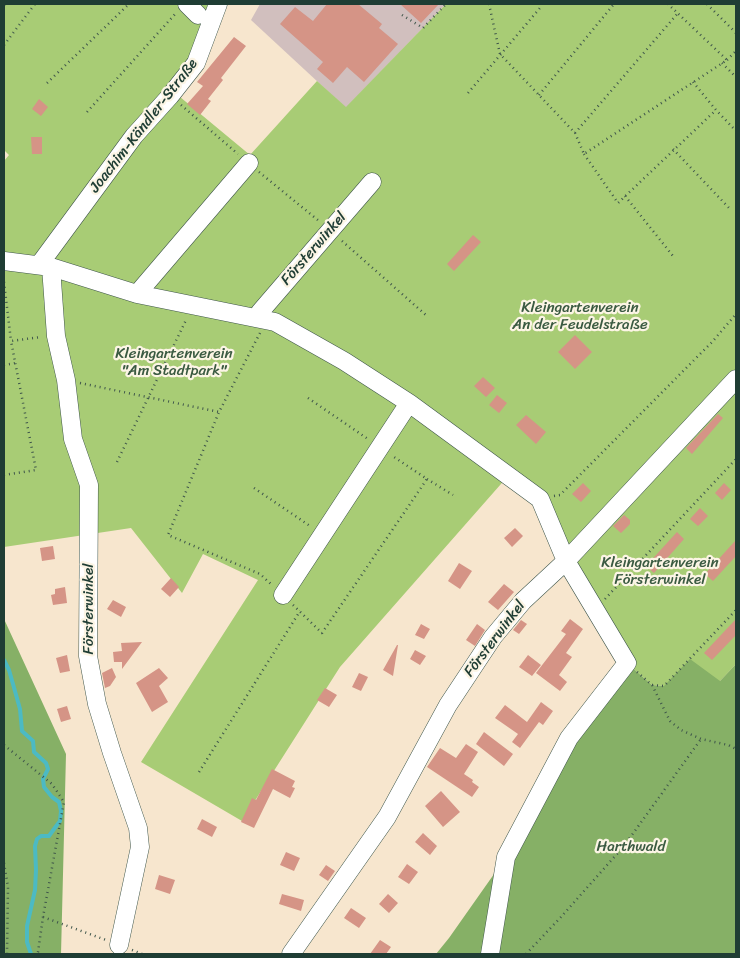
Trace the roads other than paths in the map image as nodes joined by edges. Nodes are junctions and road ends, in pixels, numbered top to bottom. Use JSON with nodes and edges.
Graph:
{"nodes":[{"id":1,"x":218,"y":4,"type":"edge"},
{"id":2,"x":249,"y":163,"type":"road end"},
{"id":3,"x":372,"y":182,"type":"dead end"},
{"id":4,"x":4,"y":261,"type":"edge"},
{"id":5,"x":45,"y":266,"type":"junction"},
{"id":6,"x":137,"y":294,"type":"junction"},
{"id":7,"x":262,"y":319,"type":"junction"},
{"id":8,"x":736,"y":379,"type":"edge"},
{"id":9,"x":409,"y":403,"type":"junction"},
{"id":10,"x":566,"y":561,"type":"junction"},
{"id":11,"x":283,"y":595,"type":"road end"},
{"id":12,"x":119,"y":945,"type":"road end"},
{"id":13,"x":291,"y":954,"type":"edge"},
{"id":14,"x":490,"y":954,"type":"edge"}],
"edges":[{"from":1,"to":5,"type":"lane","name":"Joachim-Kändler-Straße"},
{"from":2,"to":6,"type":"lane"},
{"from":3,"to":7,"type":"lane","name":"Försterwinkel"},
{"from":4,"to":5,"type":"lane"},
{"from":5,"to":6,"type":"lane"},
{"from":5,"to":12,"type":"lane","name":"Försterwinkel"},
{"from":6,"to":7,"type":"lane"},
{"from":7,"to":9,"type":"lane"},
{"from":8,"to":10,"type":"lane","name":"Försterwinkel"},
{"from":9,"to":10,"type":"lane"},
{"from":9,"to":11,"type":"lane"},
{"from":10,"to":13,"type":"lane","name":"Försterwinkel"},
{"from":10,"to":14,"type":"lane"}]}
